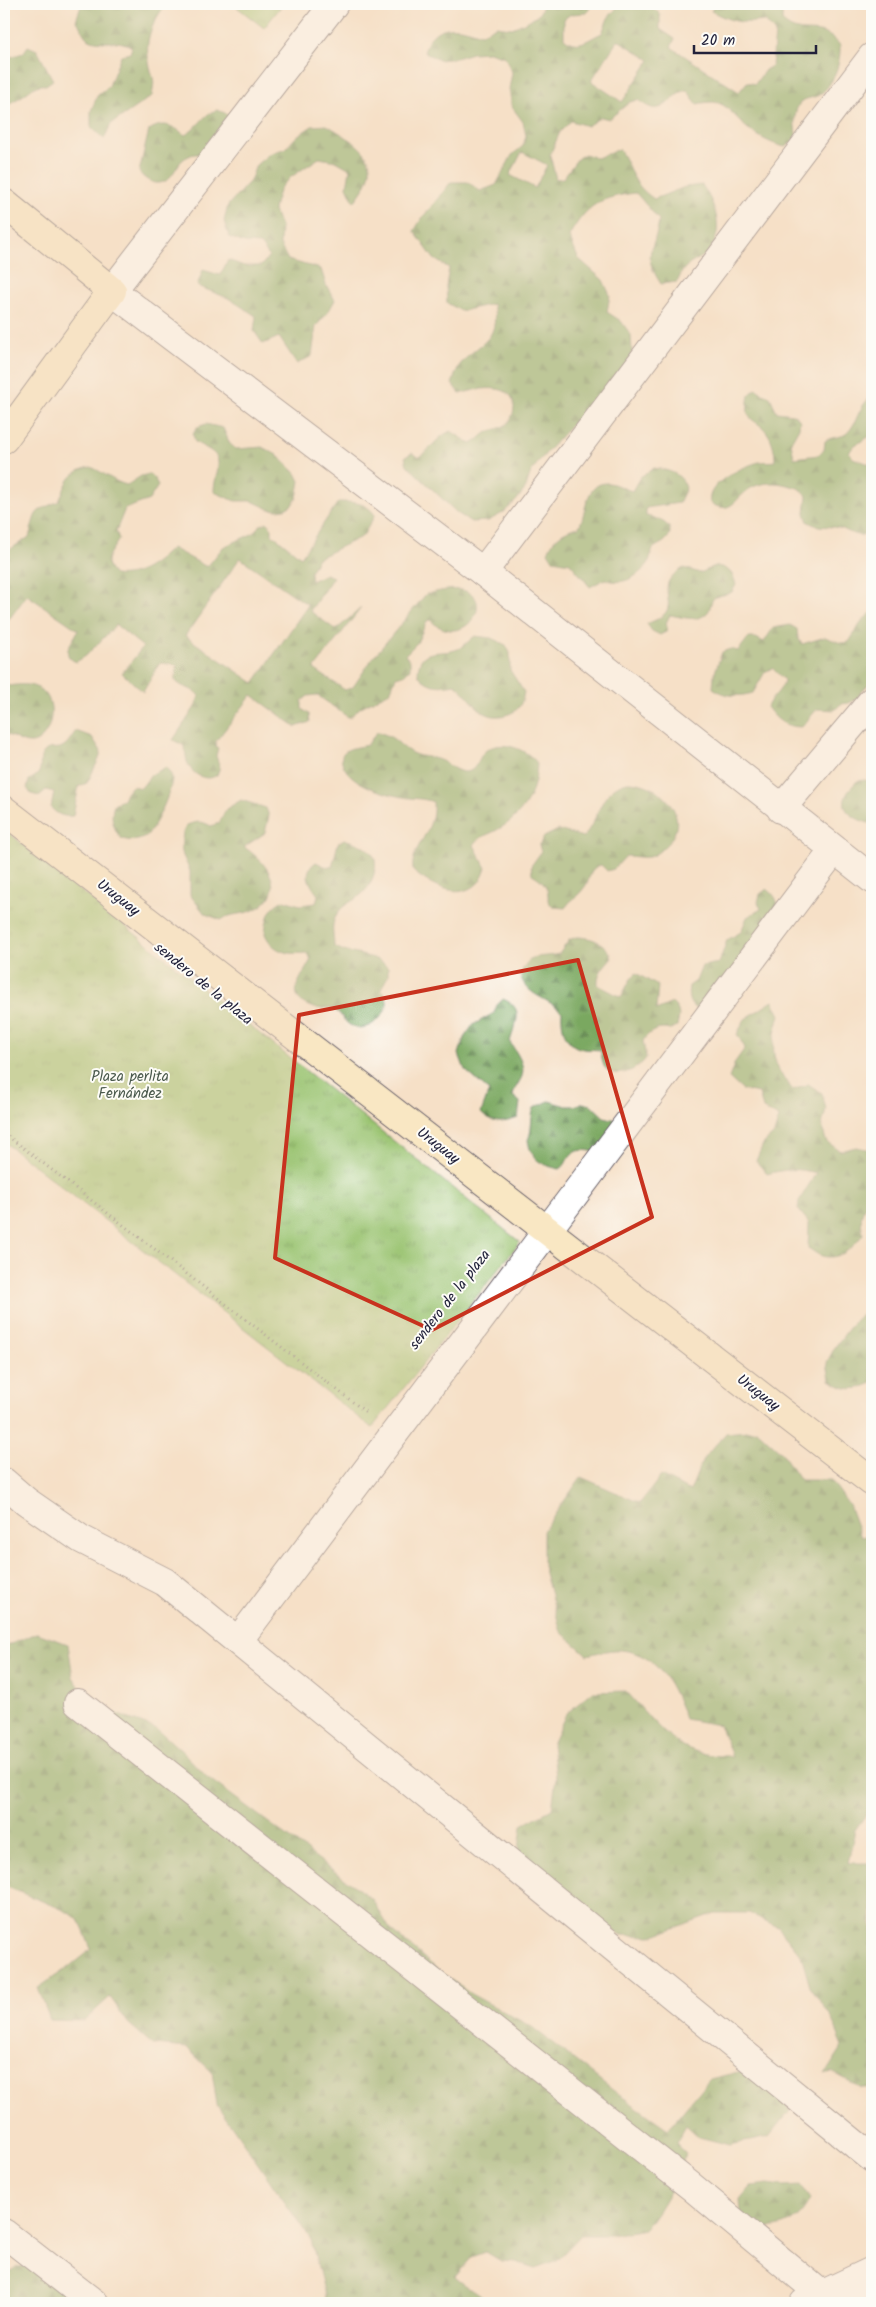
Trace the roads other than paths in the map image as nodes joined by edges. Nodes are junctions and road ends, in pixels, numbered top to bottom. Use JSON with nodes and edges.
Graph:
{"nodes":[{"id":1,"x":334,"y":4,"type":"edge"},
{"id":2,"x":872,"y":56,"type":"edge"},
{"id":3,"x":4,"y":203,"type":"edge"},
{"id":4,"x":112,"y":290,"type":"junction"},
{"id":5,"x":4,"y":439,"type":"edge"},
{"id":6,"x":483,"y":572,"type":"junction"},
{"id":7,"x":872,"y":701,"type":"edge"},
{"id":8,"x":781,"y":809,"type":"junction"},
{"id":9,"x":4,"y":810,"type":"edge"},
{"id":10,"x":834,"y":850,"type":"junction"},
{"id":11,"x":872,"y":879,"type":"edge"},
{"id":12,"x":548,"y":1231,"type":"junction"},
{"id":13,"x":4,"y":1482,"type":"edge"},
{"id":14,"x":872,"y":1482,"type":"edge"},
{"id":15,"x":238,"y":1641,"type":"junction"},
{"id":16,"x":78,"y":1703,"type":"dead end"},
{"id":17,"x":872,"y":2158,"type":"edge"},
{"id":18,"x":4,"y":2233,"type":"edge"},
{"id":19,"x":872,"y":2271,"type":"edge"},
{"id":20,"x":822,"y":2294,"type":"edge"},
{"id":21,"x":94,"y":2303,"type":"edge"},
{"id":22,"x":864,"y":2303,"type":"edge"}],
"edges":[{"from":1,"to":4,"type":"street"},
{"from":2,"to":6,"type":"street"},
{"from":3,"to":4,"type":"main road"},
{"from":4,"to":5,"type":"main road"},
{"from":4,"to":6,"type":"street"},
{"from":6,"to":8,"type":"street"},
{"from":7,"to":8,"type":"street"},
{"from":8,"to":10,"type":"street"},
{"from":9,"to":12,"type":"main road","name":"Uruguay"},
{"from":10,"to":11,"type":"street"},
{"from":10,"to":12,"type":"street"},
{"from":12,"to":14,"type":"main road","name":"Uruguay"},
{"from":12,"to":15,"type":"street"},
{"from":13,"to":15,"type":"street"},
{"from":15,"to":17,"type":"street"},
{"from":16,"to":20,"type":"street"},
{"from":18,"to":21,"type":"street"},
{"from":19,"to":20,"type":"street"},
{"from":20,"to":22,"type":"street"}]}
